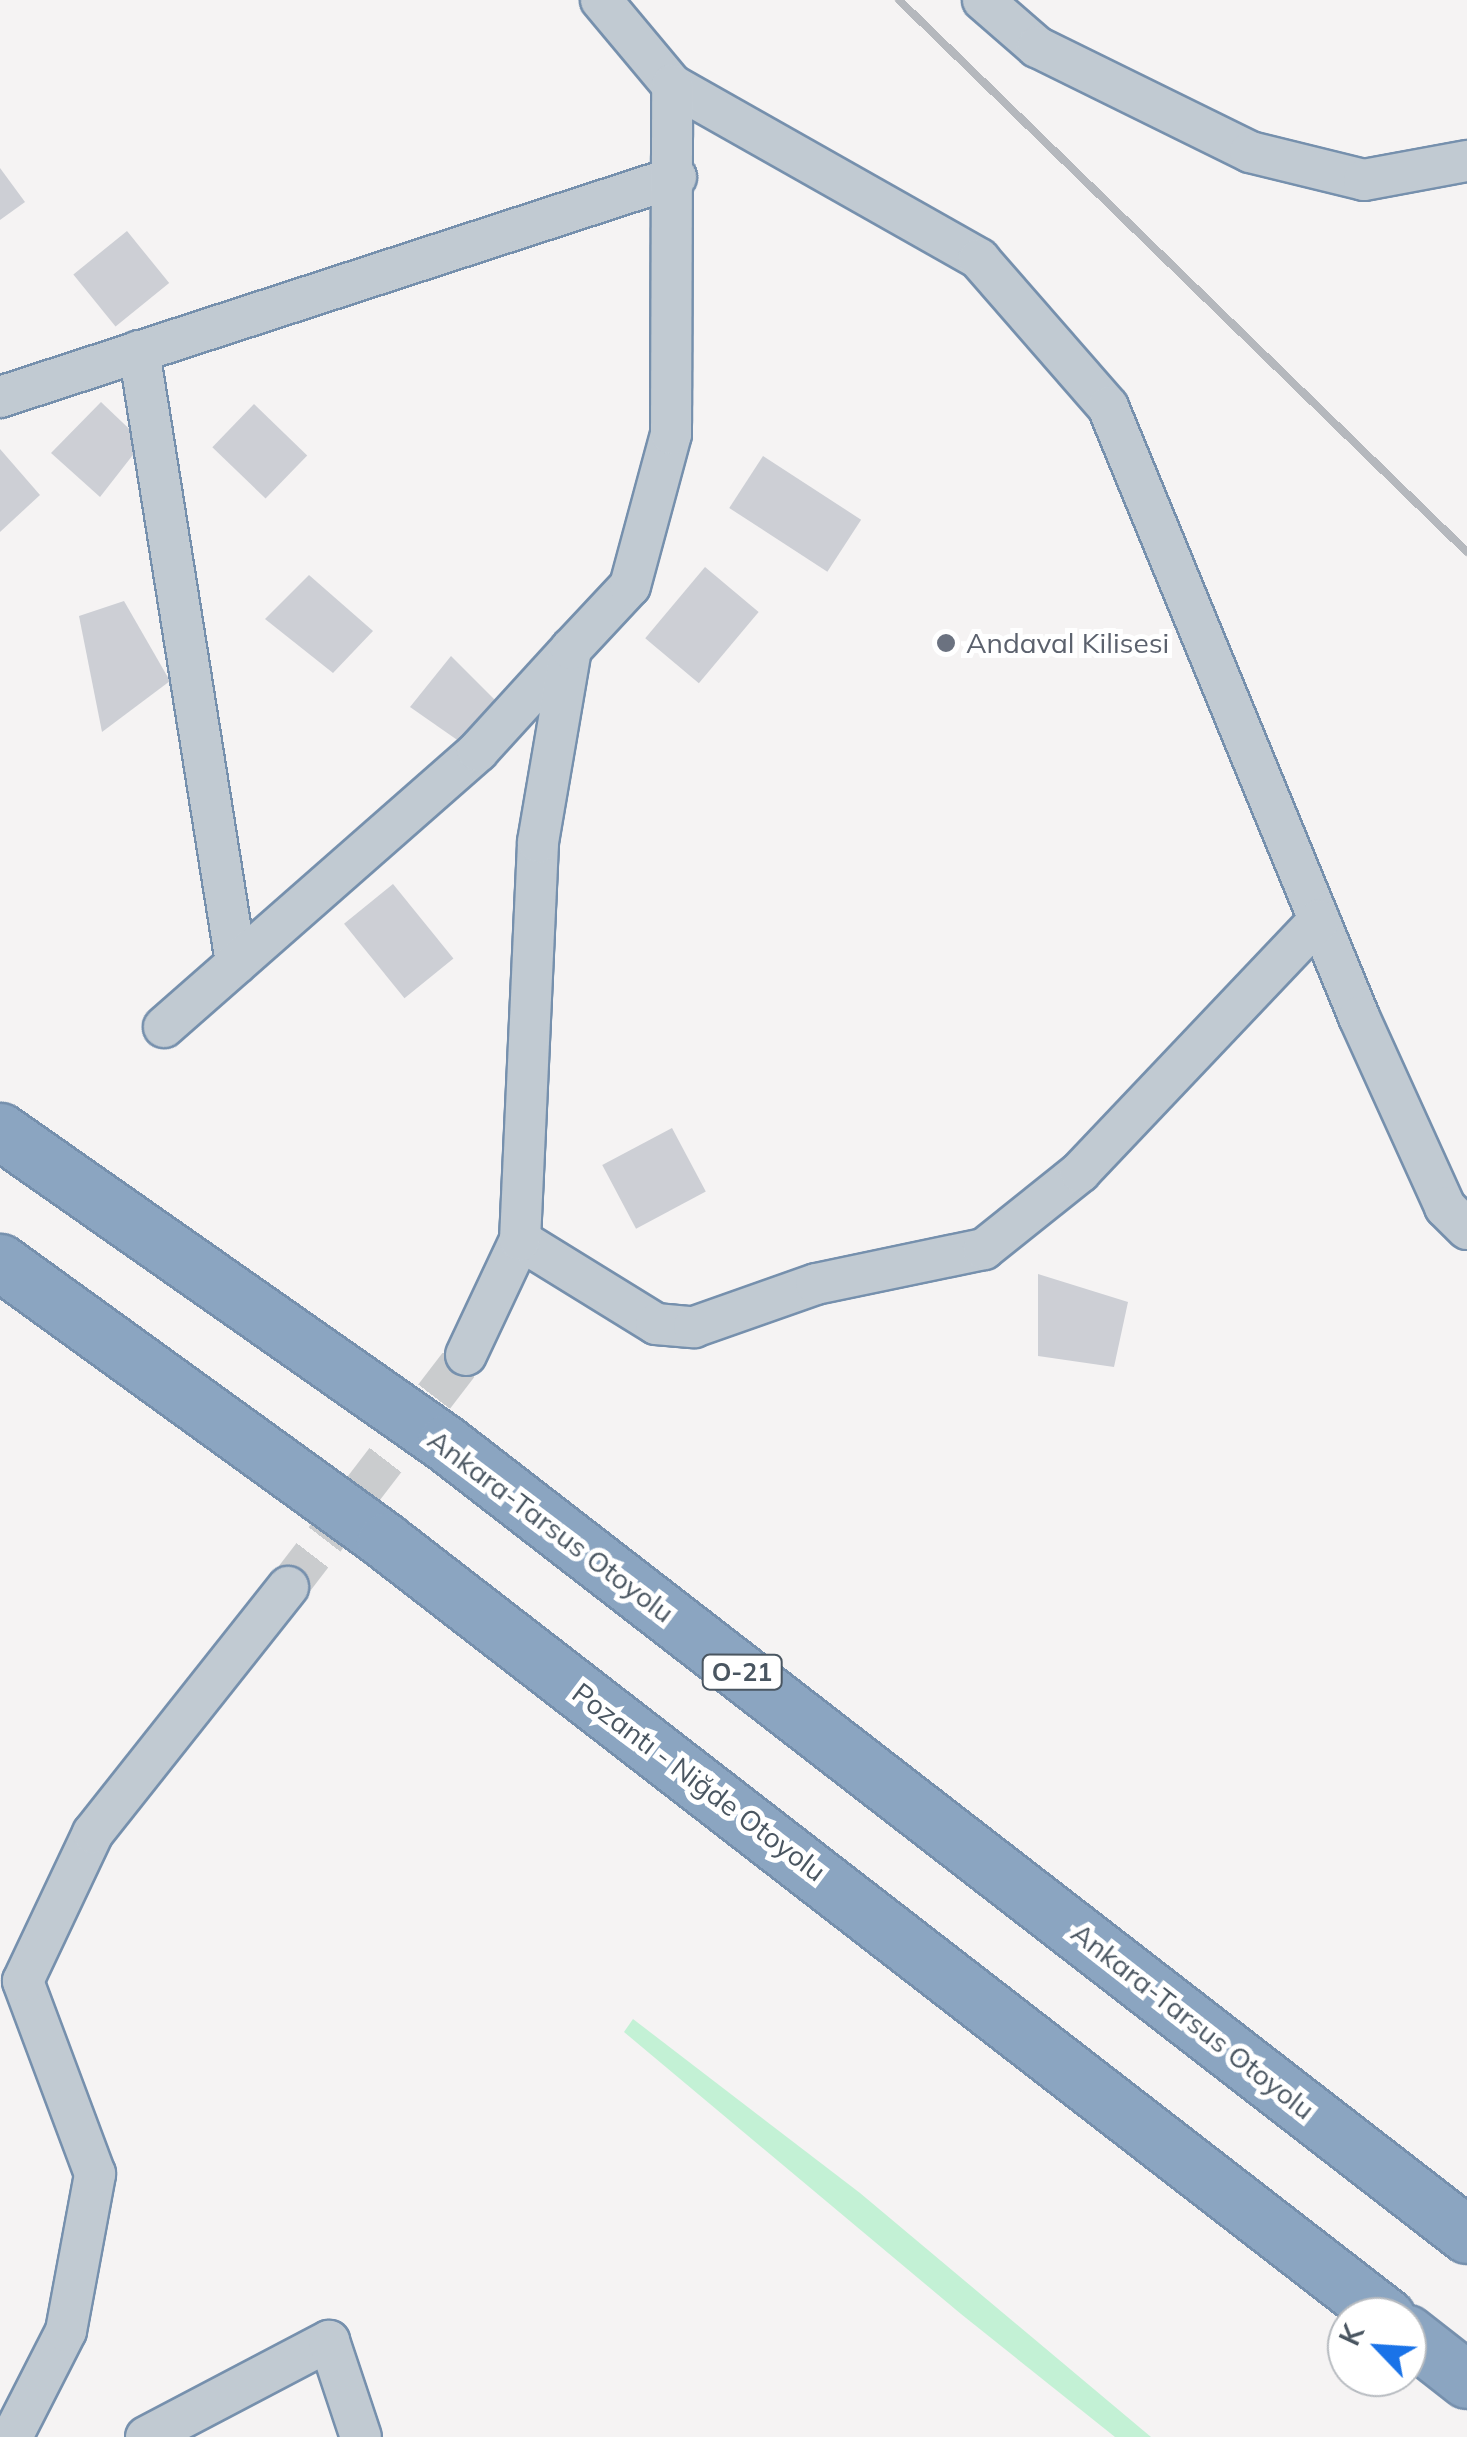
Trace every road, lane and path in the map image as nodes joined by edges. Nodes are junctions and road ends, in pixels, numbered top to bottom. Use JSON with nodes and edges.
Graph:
{"nodes":[{"id":1,"x":602,"y":0,"type":"edge"},
{"id":2,"x":983,"y":0,"type":"edge"},
{"id":3,"x":672,"y":85,"type":"junction"},
{"id":4,"x":1467,"y":161,"type":"edge"},
{"id":5,"x":676,"y":177,"type":"junction"},
{"id":6,"x":139,"y":352,"type":"junction"},
{"id":7,"x":0,"y":397,"type":"edge"},
{"id":8,"x":571,"y":649,"type":"junction"},
{"id":9,"x":1319,"y":920,"type":"junction"},
{"id":10,"x":236,"y":963,"type":"junction"},
{"id":11,"x":164,"y":1027,"type":"dead end"},
{"id":12,"x":0,"y":1132,"type":"edge"},
{"id":13,"x":1467,"y":1230,"type":"edge"},
{"id":14,"x":520,"y":1240,"type":"junction"},
{"id":15,"x":0,"y":1262,"type":"edge"},
{"id":16,"x":466,"y":1355,"type":"tunnel mouth"},
{"id":17,"x":288,"y":1587,"type":"tunnel mouth"},
{"id":18,"x":11,"y":1968,"type":"edge"},
{"id":19,"x":1467,"y":2235,"type":"edge"},
{"id":20,"x":1361,"y":2297,"type":"edge"},
{"id":21,"x":1427,"y":2349,"type":"edge"},
{"id":22,"x":1467,"y":2380,"type":"edge"},
{"id":23,"x":12,"y":2437,"type":"edge"},
{"id":24,"x":146,"y":2437,"type":"edge"},
{"id":25,"x":361,"y":2437,"type":"edge"}],
"edges":[{"from":1,"to":3,"type":"street"},
{"from":2,"to":4,"type":"street"},
{"from":3,"to":5,"type":"street"},
{"from":3,"to":9,"type":"street"},
{"from":5,"to":6,"type":"street"},
{"from":5,"to":8,"type":"street"},
{"from":6,"to":7,"type":"street"},
{"from":6,"to":10,"type":"street"},
{"from":8,"to":10,"type":"street"},
{"from":8,"to":14,"type":"street"},
{"from":9,"to":13,"type":"street"},
{"from":9,"to":14,"type":"street"},
{"from":10,"to":11,"type":"street"},
{"from":12,"to":19,"type":"highway","name":"Ankara-Tarsus Otoyolu","number":"O-21"},
{"from":14,"to":16,"type":"street"},
{"from":15,"to":20,"type":"highway","name":"Pozantı - Niğde Otoyolu"},
{"from":17,"to":18,"type":"street"},
{"from":18,"to":23,"type":"street"},
{"from":21,"to":22,"type":"highway"},
{"from":24,"to":25,"type":"street"}]}
